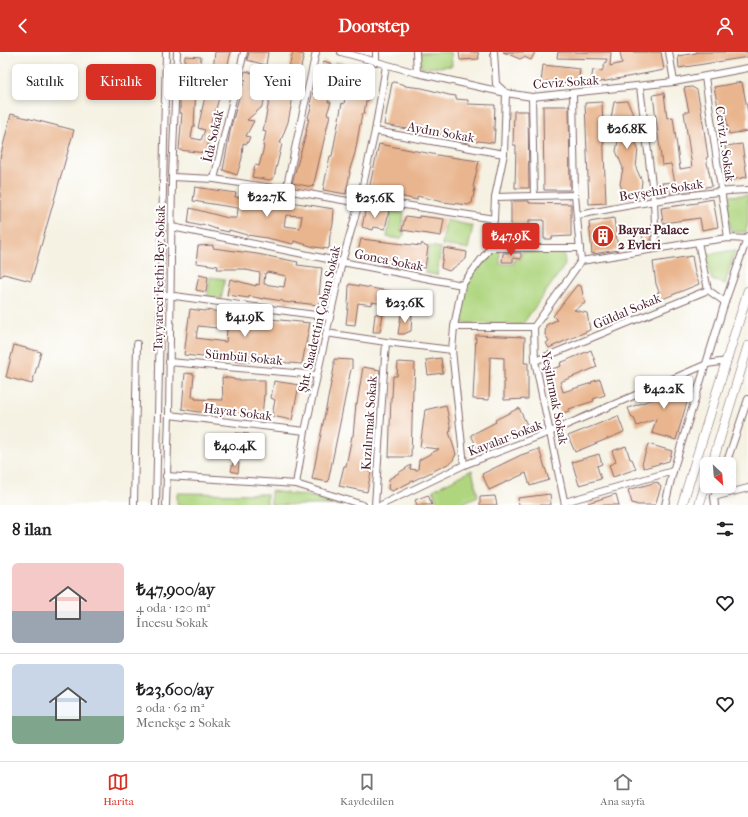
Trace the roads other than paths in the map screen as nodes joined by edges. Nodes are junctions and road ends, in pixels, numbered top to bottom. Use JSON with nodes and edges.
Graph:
{"nodes":[{"id":1,"x":166,"y":52,"type":"edge"},
{"id":2,"x":178,"y":52,"type":"edge"},
{"id":3,"x":244,"y":52,"type":"edge"},
{"id":4,"x":316,"y":52,"type":"edge"},
{"id":5,"x":341,"y":52,"type":"edge"},
{"id":6,"x":376,"y":52,"type":"edge"},
{"id":7,"x":416,"y":52,"type":"edge"},
{"id":8,"x":494,"y":52,"type":"edge"},
{"id":9,"x":669,"y":52,"type":"edge"},
{"id":10,"x":376,"y":62,"type":"junction"},
{"id":11,"x":386,"y":66,"type":"junction"},
{"id":12,"x":748,"y":68,"type":"edge"},
{"id":13,"x":417,"y":73,"type":"junction"},
{"id":14,"x":705,"y":77,"type":"junction"},
{"id":15,"x":674,"y":82,"type":"junction"},
{"id":16,"x":640,"y":87,"type":"junction"},
{"id":17,"x":506,"y":93,"type":"junction"},
{"id":18,"x":573,"y":94,"type":"junction"},
{"id":19,"x":532,"y":97,"type":"junction"},
{"id":20,"x":375,"y":131,"type":"junction"},
{"id":21,"x":504,"y":154,"type":"junction"},
{"id":22,"x":172,"y":177,"type":"junction"},
{"id":23,"x":214,"y":178,"type":"junction"},
{"id":24,"x":286,"y":190,"type":"junction"},
{"id":25,"x":748,"y":190,"type":"edge"},
{"id":26,"x":720,"y":191,"type":"junction"},
{"id":27,"x":575,"y":195,"type":"junction"},
{"id":28,"x":534,"y":196,"type":"junction"},
{"id":29,"x":495,"y":197,"type":"junction"},
{"id":30,"x":360,"y":200,"type":"junction"},
{"id":31,"x":654,"y":201,"type":"junction"},
{"id":32,"x":578,"y":215,"type":"junction"},
{"id":33,"x":494,"y":218,"type":"junction"},
{"id":34,"x":172,"y":227,"type":"junction"},
{"id":35,"x":728,"y":238,"type":"junction"},
{"id":36,"x":748,"y":238,"type":"edge"},
{"id":37,"x":698,"y":242,"type":"junction"},
{"id":38,"x":490,"y":248,"type":"junction"},
{"id":39,"x":580,"y":248,"type":"junction"},
{"id":40,"x":656,"y":249,"type":"junction"},
{"id":41,"x":581,"y":260,"type":"junction"},
{"id":42,"x":342,"y":262,"type":"junction"},
{"id":43,"x":462,"y":285,"type":"junction"},
{"id":44,"x":708,"y":290,"type":"junction"},
{"id":45,"x":748,"y":291,"type":"edge"},
{"id":46,"x":160,"y":294,"type":"junction"},
{"id":47,"x":170,"y":295,"type":"junction"},
{"id":48,"x":726,"y":302,"type":"junction"},
{"id":49,"x":330,"y":317,"type":"junction"},
{"id":50,"x":454,"y":327,"type":"junction"},
{"id":51,"x":534,"y":327,"type":"junction"},
{"id":52,"x":326,"y":333,"type":"junction"},
{"id":53,"x":386,"y":342,"type":"junction"},
{"id":54,"x":137,"y":344,"type":"dead end"},
{"id":55,"x":748,"y":346,"type":"edge"},
{"id":56,"x":452,"y":350,"type":"junction"},
{"id":57,"x":535,"y":361,"type":"junction"},
{"id":58,"x":727,"y":361,"type":"junction"},
{"id":59,"x":169,"y":362,"type":"junction"},
{"id":60,"x":707,"y":364,"type":"junction"},
{"id":61,"x":317,"y":375,"type":"junction"},
{"id":62,"x":748,"y":399,"type":"edge"},
{"id":63,"x":169,"y":415,"type":"junction"},
{"id":64,"x":745,"y":417,"type":"edge"},
{"id":65,"x":305,"y":431,"type":"junction"},
{"id":66,"x":550,"y":432,"type":"junction"},
{"id":67,"x":714,"y":457,"type":"edge"},
{"id":68,"x":729,"y":457,"type":"edge"},
{"id":69,"x":464,"y":465,"type":"junction"},
{"id":70,"x":673,"y":471,"type":"junction"},
{"id":71,"x":166,"y":476,"type":"junction"},
{"id":72,"x":296,"y":484,"type":"junction"},
{"id":73,"x":748,"y":488,"type":"edge"},
{"id":74,"x":703,"y":493,"type":"edge"},
{"id":75,"x":715,"y":493,"type":"edge"},
{"id":76,"x":714,"y":497,"type":"junction"},
{"id":77,"x":565,"y":504,"type":"edge"},
{"id":78,"x":134,"y":505,"type":"edge"},
{"id":79,"x":156,"y":505,"type":"edge"},
{"id":80,"x":166,"y":505,"type":"edge"},
{"id":81,"x":363,"y":505,"type":"edge"},
{"id":82,"x":374,"y":505,"type":"edge"},
{"id":83,"x":381,"y":505,"type":"edge"},
{"id":84,"x":665,"y":505,"type":"edge"},
{"id":85,"x":682,"y":505,"type":"edge"},
{"id":86,"x":699,"y":505,"type":"edge"},
{"id":87,"x":715,"y":505,"type":"edge"}],
"edges":[{"from":1,"to":46,"type":"street","name":"Tayyareci Fethi Bey Sokak"},
{"from":2,"to":22,"type":"street","name":"Tayyareci Fethi Bey Sokak"},
{"from":3,"to":23,"type":"street","name":"İda Sokak"},
{"from":4,"to":24,"type":"street"},
{"from":5,"to":10,"type":"street","name":"Ceviz Sokak"},
{"from":6,"to":10,"type":"street"},
{"from":7,"to":13,"type":"street"},
{"from":8,"to":17,"type":"street"},
{"from":9,"to":15,"type":"street"},
{"from":10,"to":11,"type":"street","name":"Ceviz Sokak"},
{"from":11,"to":13,"type":"street","name":"Ceviz Sokak"},
{"from":11,"to":20,"type":"street","name":"Şht. Saadettin Çoban Sokak"},
{"from":12,"to":14,"type":"street","name":"Ceviz Sokak"},
{"from":13,"to":17,"type":"street","name":"Ceviz Sokak"},
{"from":14,"to":15,"type":"street","name":"Ceviz Sokak"},
{"from":14,"to":26,"type":"street","name":"Ceviz 1. Sokak"},
{"from":15,"to":16,"type":"street","name":"Ceviz Sokak"},
{"from":16,"to":18,"type":"street","name":"Ceviz Sokak"},
{"from":16,"to":31,"type":"street"},
{"from":17,"to":19,"type":"street","name":"Ceviz Sokak"},
{"from":17,"to":21,"type":"street"},
{"from":18,"to":19,"type":"street","name":"Ceviz Sokak"},
{"from":18,"to":27,"type":"street"},
{"from":19,"to":28,"type":"street"},
{"from":20,"to":21,"type":"street","name":"Aydın Sokak"},
{"from":20,"to":30,"type":"street","name":"Şht. Saadettin Çoban Sokak"},
{"from":21,"to":29,"type":"street"},
{"from":22,"to":23,"type":"street"},
{"from":22,"to":34,"type":"street","name":"Tayyareci Fethi Bey Sokak"},
{"from":23,"to":24,"type":"street"},
{"from":24,"to":30,"type":"street"},
{"from":25,"to":26,"type":"street","name":"Beyşehir Sokak"},
{"from":26,"to":31,"type":"street","name":"Beyşehir Sokak"},
{"from":26,"to":35,"type":"street","name":"Ceviz 1. Sokak"},
{"from":27,"to":28,"type":"street"},
{"from":27,"to":32,"type":"street"},
{"from":28,"to":29,"type":"street"},
{"from":29,"to":33,"type":"street"},
{"from":30,"to":33,"type":"street"},
{"from":30,"to":42,"type":"street","name":"Şht. Saadettin Çoban Sokak"},
{"from":31,"to":32,"type":"street","name":"Beyşehir Sokak"},
{"from":31,"to":40,"type":"street"},
{"from":32,"to":39,"type":"street"},
{"from":33,"to":38,"type":"street"},
{"from":34,"to":42,"type":"street","name":"Gonca Sokak"},
{"from":34,"to":47,"type":"street","name":"Tayyareci Fethi Bey Sokak"},
{"from":35,"to":36,"type":"street"},
{"from":35,"to":37,"type":"street"},
{"from":36,"to":48,"type":"street"},
{"from":37,"to":40,"type":"street"},
{"from":37,"to":44,"type":"street"},
{"from":38,"to":39,"type":"street"},
{"from":38,"to":43,"type":"street"},
{"from":39,"to":41,"type":"street"},
{"from":40,"to":41,"type":"street"},
{"from":41,"to":51,"type":"street"},
{"from":42,"to":43,"type":"street","name":"Gonca Sokak"},
{"from":42,"to":49,"type":"street","name":"Şht. Saadettin Çoban Sokak"},
{"from":43,"to":50,"type":"street"},
{"from":44,"to":48,"type":"street"},
{"from":44,"to":57,"type":"street","name":"Güldal Sokak"},
{"from":45,"to":58,"type":"main road"},
{"from":46,"to":47,"type":"street"},
{"from":46,"to":79,"type":"street","name":"Tayyareci Fethi Bey Sokak"},
{"from":47,"to":49,"type":"street"},
{"from":47,"to":59,"type":"street","name":"Tayyareci Fethi Bey Sokak"},
{"from":48,"to":60,"type":"street"},
{"from":49,"to":52,"type":"street","name":"Şht. Saadettin Çoban Sokak"},
{"from":50,"to":51,"type":"street"},
{"from":50,"to":56,"type":"street"},
{"from":51,"to":57,"type":"street","name":"Yeşilırmak Sokak"},
{"from":52,"to":53,"type":"street"},
{"from":52,"to":61,"type":"street","name":"Şht. Saadettin Çoban Sokak"},
{"from":53,"to":56,"type":"street"},
{"from":53,"to":82,"type":"street","name":"Kızılırmak Sokak"},
{"from":54,"to":78,"type":"street"},
{"from":55,"to":67,"type":"main road"},
{"from":56,"to":69,"type":"street"},
{"from":57,"to":66,"type":"street","name":"Yeşilırmak Sokak"},
{"from":58,"to":60,"type":"street","name":"Kayalar Sokak"},
{"from":58,"to":85,"type":"main road"},
{"from":59,"to":61,"type":"street","name":"Sümbül Sokak"},
{"from":59,"to":63,"type":"street","name":"Tayyareci Fethi Bey Sokak"},
{"from":60,"to":66,"type":"street","name":"Kayalar Sokak"},
{"from":60,"to":70,"type":"street"},
{"from":61,"to":65,"type":"street","name":"Şht. Saadettin Çoban Sokak"},
{"from":62,"to":64,"type":"street"},
{"from":63,"to":65,"type":"street","name":"Hayat Sokak"},
{"from":63,"to":71,"type":"street","name":"Tayyareci Fethi Bey Sokak"},
{"from":64,"to":68,"type":"street"},
{"from":65,"to":72,"type":"street","name":"Şht. Saadettin Çoban Sokak"},
{"from":66,"to":69,"type":"street","name":"Kayalar Sokak"},
{"from":66,"to":77,"type":"street","name":"Yeşilırmak Sokak"},
{"from":69,"to":83,"type":"street","name":"Kayalar Sokak"},
{"from":70,"to":77,"type":"street"},
{"from":70,"to":84,"type":"street"},
{"from":71,"to":72,"type":"street"},
{"from":71,"to":80,"type":"street","name":"Tayyareci Fethi Bey Sokak"},
{"from":72,"to":81,"type":"street"},
{"from":73,"to":76,"type":"street"},
{"from":74,"to":86,"type":"main road"},
{"from":75,"to":76,"type":"street"},
{"from":76,"to":87,"type":"street"}]}
